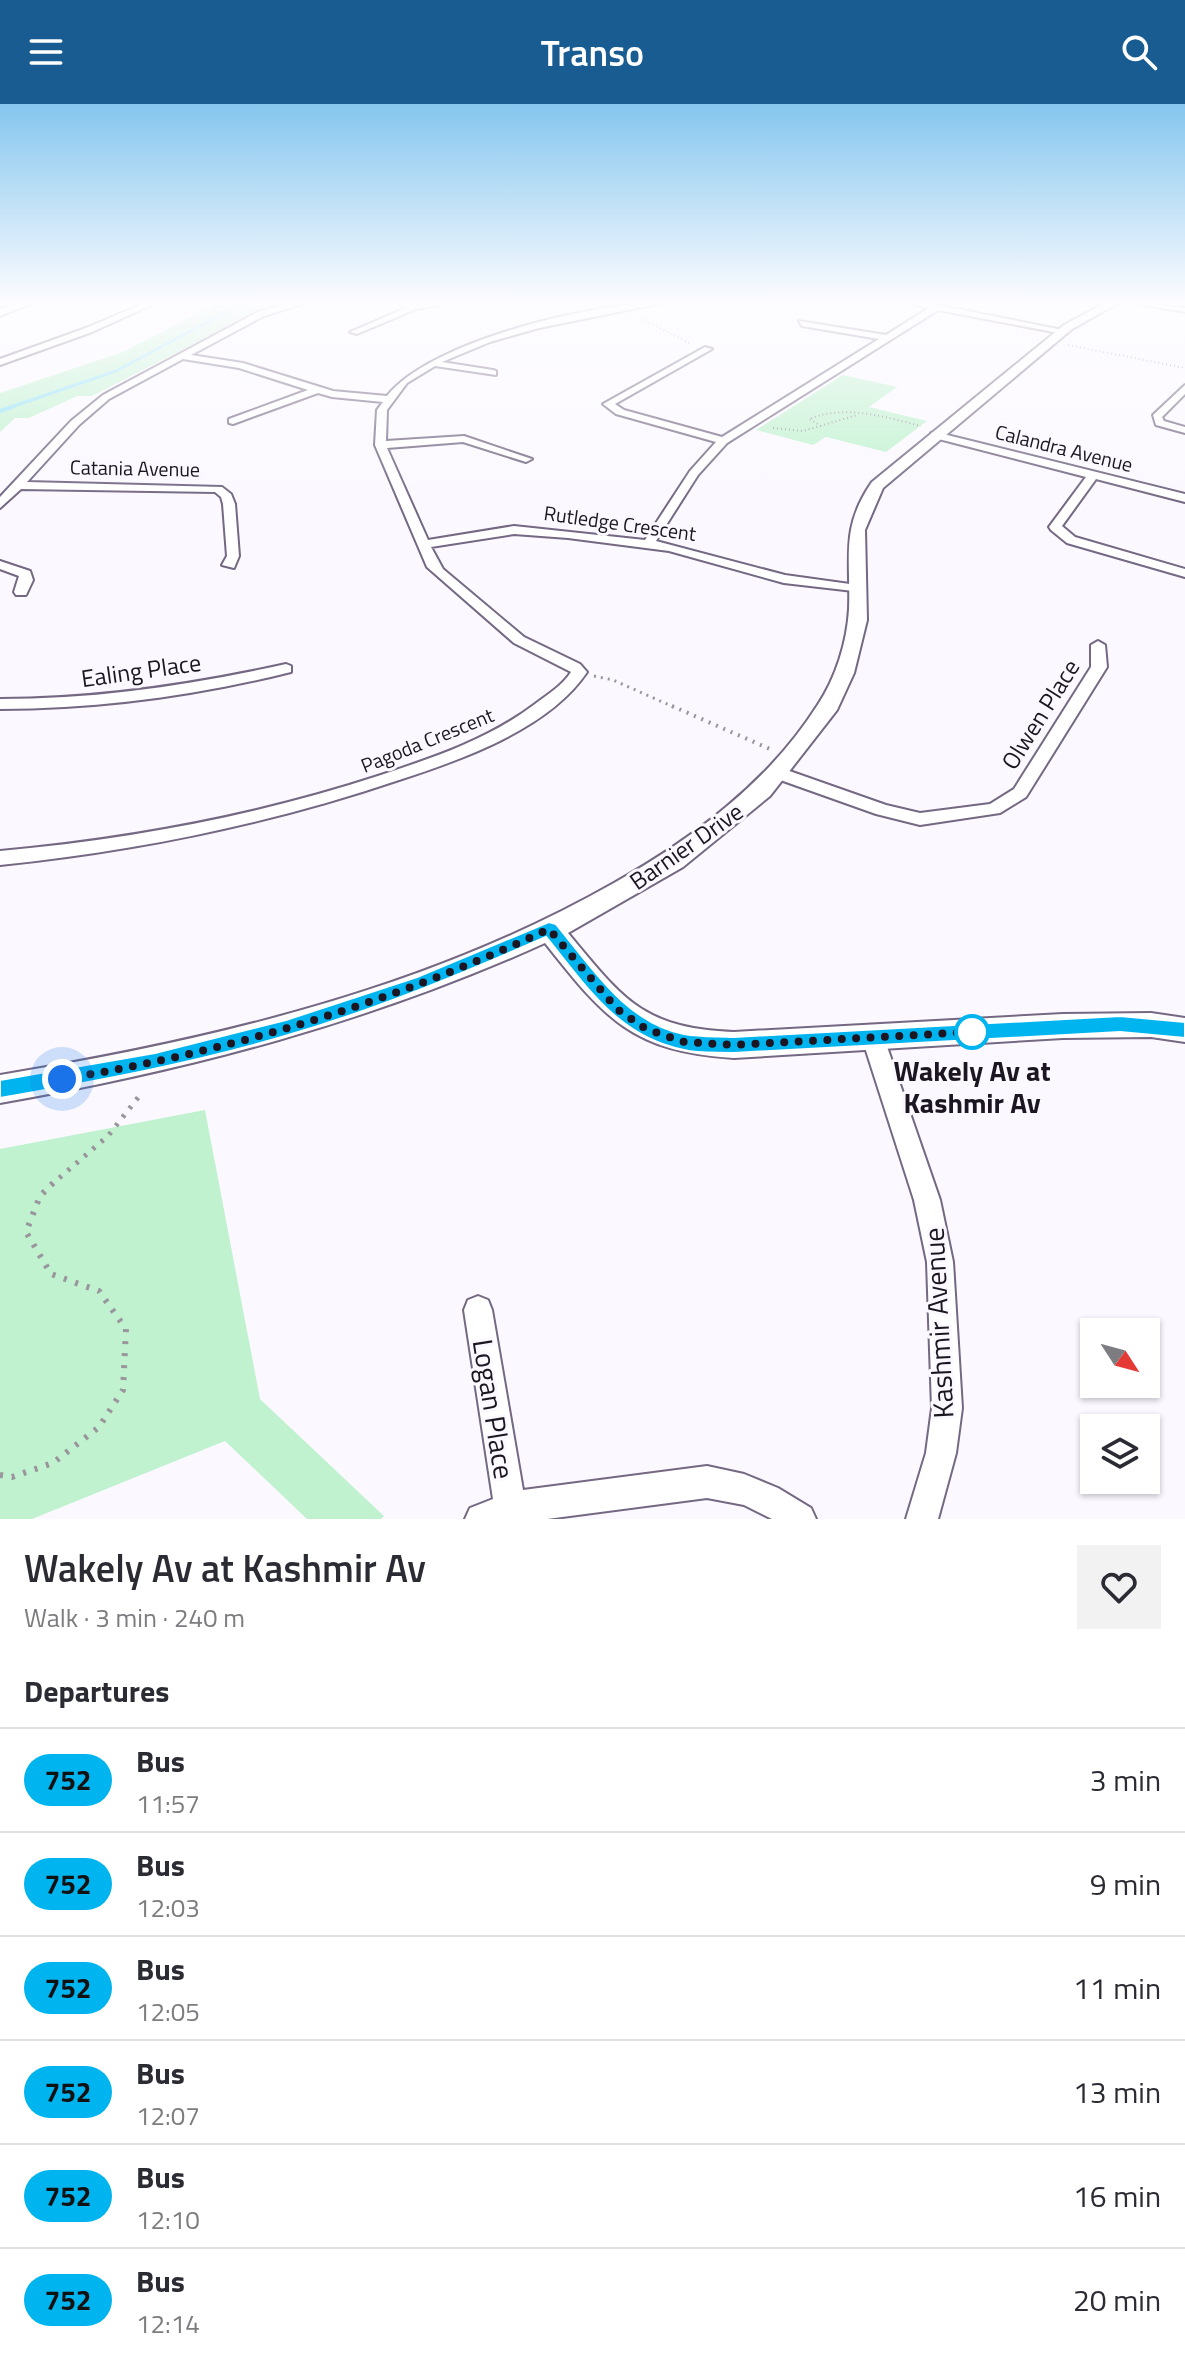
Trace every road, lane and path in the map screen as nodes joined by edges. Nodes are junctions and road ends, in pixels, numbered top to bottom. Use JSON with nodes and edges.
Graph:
{"nodes":[{"id":1,"x":159,"y":368,"type":"edge"},
{"id":2,"x":249,"y":368,"type":"edge"},
{"id":3,"x":425,"y":368,"type":"edge"},
{"id":4,"x":463,"y":368,"type":"edge"},
{"id":5,"x":672,"y":368,"type":"edge"},
{"id":6,"x":839,"y":368,"type":"edge"},
{"id":7,"x":1014,"y":368,"type":"edge"},
{"id":8,"x":493,"y":373,"type":"dead end"},
{"id":9,"x":1185,"y":388,"type":"edge"},
{"id":10,"x":316,"y":390,"type":"junction"},
{"id":11,"x":387,"y":399,"type":"junction"},
{"id":12,"x":863,"y":413,"type":"junction"},
{"id":13,"x":233,"y":421,"type":"dead end"},
{"id":14,"x":762,"y":425,"type":"dead end"},
{"id":15,"x":821,"y":426,"type":"junction"},
{"id":16,"x":1185,"y":430,"type":"edge"},
{"id":17,"x":929,"y":431,"type":"junction"},
{"id":18,"x":723,"y":441,"type":"junction"},
{"id":19,"x":380,"y":445,"type":"junction"},
{"id":20,"x":526,"y":459,"type":"dead end"},
{"id":21,"x":1094,"y":474,"type":"junction"},
{"id":22,"x":17,"y":485,"type":"junction"},
{"id":23,"x":1185,"y":498,"type":"edge"},
{"id":24,"x":0,"y":504,"type":"edge"},
{"id":25,"x":649,"y":543,"type":"junction"},
{"id":26,"x":423,"y":545,"type":"junction"},
{"id":27,"x":0,"y":565,"type":"edge"},
{"id":28,"x":229,"y":565,"type":"dead end"},
{"id":29,"x":1185,"y":573,"type":"edge"},
{"id":30,"x":857,"y":589,"type":"junction"},
{"id":31,"x":21,"y":592,"type":"dead end"},
{"id":32,"x":1098,"y":645,"type":"dead end"},
{"id":33,"x":286,"y":669,"type":"dead end"},
{"id":34,"x":579,"y":672,"type":"junction"},
{"id":35,"x":0,"y":704,"type":"edge"},
{"id":36,"x":784,"y":766,"type":"junction"},
{"id":37,"x":0,"y":858,"type":"edge"},
{"id":38,"x":549,"y":929,"type":"junction"},
{"id":39,"x":1185,"y":1030,"type":"edge"},
{"id":40,"x":873,"y":1038,"type":"junction"},
{"id":41,"x":0,"y":1089,"type":"edge"},
{"id":42,"x":140,"y":1095,"type":"dead end"},
{"id":43,"x":478,"y":1310,"type":"dead end"},
{"id":44,"x":0,"y":1475,"type":"edge"},
{"id":45,"x":510,"y":1508,"type":"junction"},
{"id":46,"x":481,"y":1519,"type":"edge"},
{"id":47,"x":800,"y":1519,"type":"edge"},
{"id":48,"x":922,"y":1519,"type":"edge"}],
"edges":[{"from":1,"to":22,"type":"street"},
{"from":2,"to":10,"type":"street"},
{"from":3,"to":11,"type":"street"},
{"from":4,"to":8,"type":"street"},
{"from":5,"to":18,"type":"street"},
{"from":6,"to":18,"type":"street"},
{"from":7,"to":17,"type":"street","name":"Barnier Drive"},
{"from":9,"to":16,"type":"street"},
{"from":10,"to":11,"type":"street"},
{"from":10,"to":13,"type":"street"},
{"from":11,"to":19,"type":"street"},
{"from":12,"to":15,"type":"path"},
{"from":12,"to":15,"type":"path"},
{"from":12,"to":17,"type":"path"},
{"from":14,"to":15,"type":"path"},
{"from":17,"to":21,"type":"street","name":"Calandra Avenue"},
{"from":17,"to":30,"type":"street","name":"Barnier Drive"},
{"from":18,"to":25,"type":"street"},
{"from":19,"to":20,"type":"street"},
{"from":19,"to":26,"type":"street"},
{"from":21,"to":23,"type":"street","name":"Calandra Avenue"},
{"from":21,"to":29,"type":"street"},
{"from":22,"to":24,"type":"street"},
{"from":22,"to":28,"type":"street","name":"Catania Avenue"},
{"from":25,"to":26,"type":"street","name":"Rutledge Crescent"},
{"from":25,"to":30,"type":"street","name":"Rutledge Crescent"},
{"from":26,"to":34,"type":"street"},
{"from":27,"to":31,"type":"street"},
{"from":30,"to":36,"type":"street","name":"Barnier Drive"},
{"from":32,"to":36,"type":"street","name":"Olwen Place"},
{"from":33,"to":35,"type":"street","name":"Ealing Place"},
{"from":34,"to":36,"type":"path"},
{"from":34,"to":37,"type":"street","name":"Pagoda Crescent"},
{"from":36,"to":38,"type":"street","name":"Barnier Drive"},
{"from":38,"to":40,"type":"street"},
{"from":38,"to":41,"type":"street","name":"Barnier Drive"},
{"from":39,"to":40,"type":"street"},
{"from":40,"to":48,"type":"street","name":"Kashmir Avenue"},
{"from":42,"to":44,"type":"path"},
{"from":43,"to":45,"type":"street","name":"Logan Place"},
{"from":45,"to":46,"type":"street"},
{"from":45,"to":47,"type":"street"}]}
